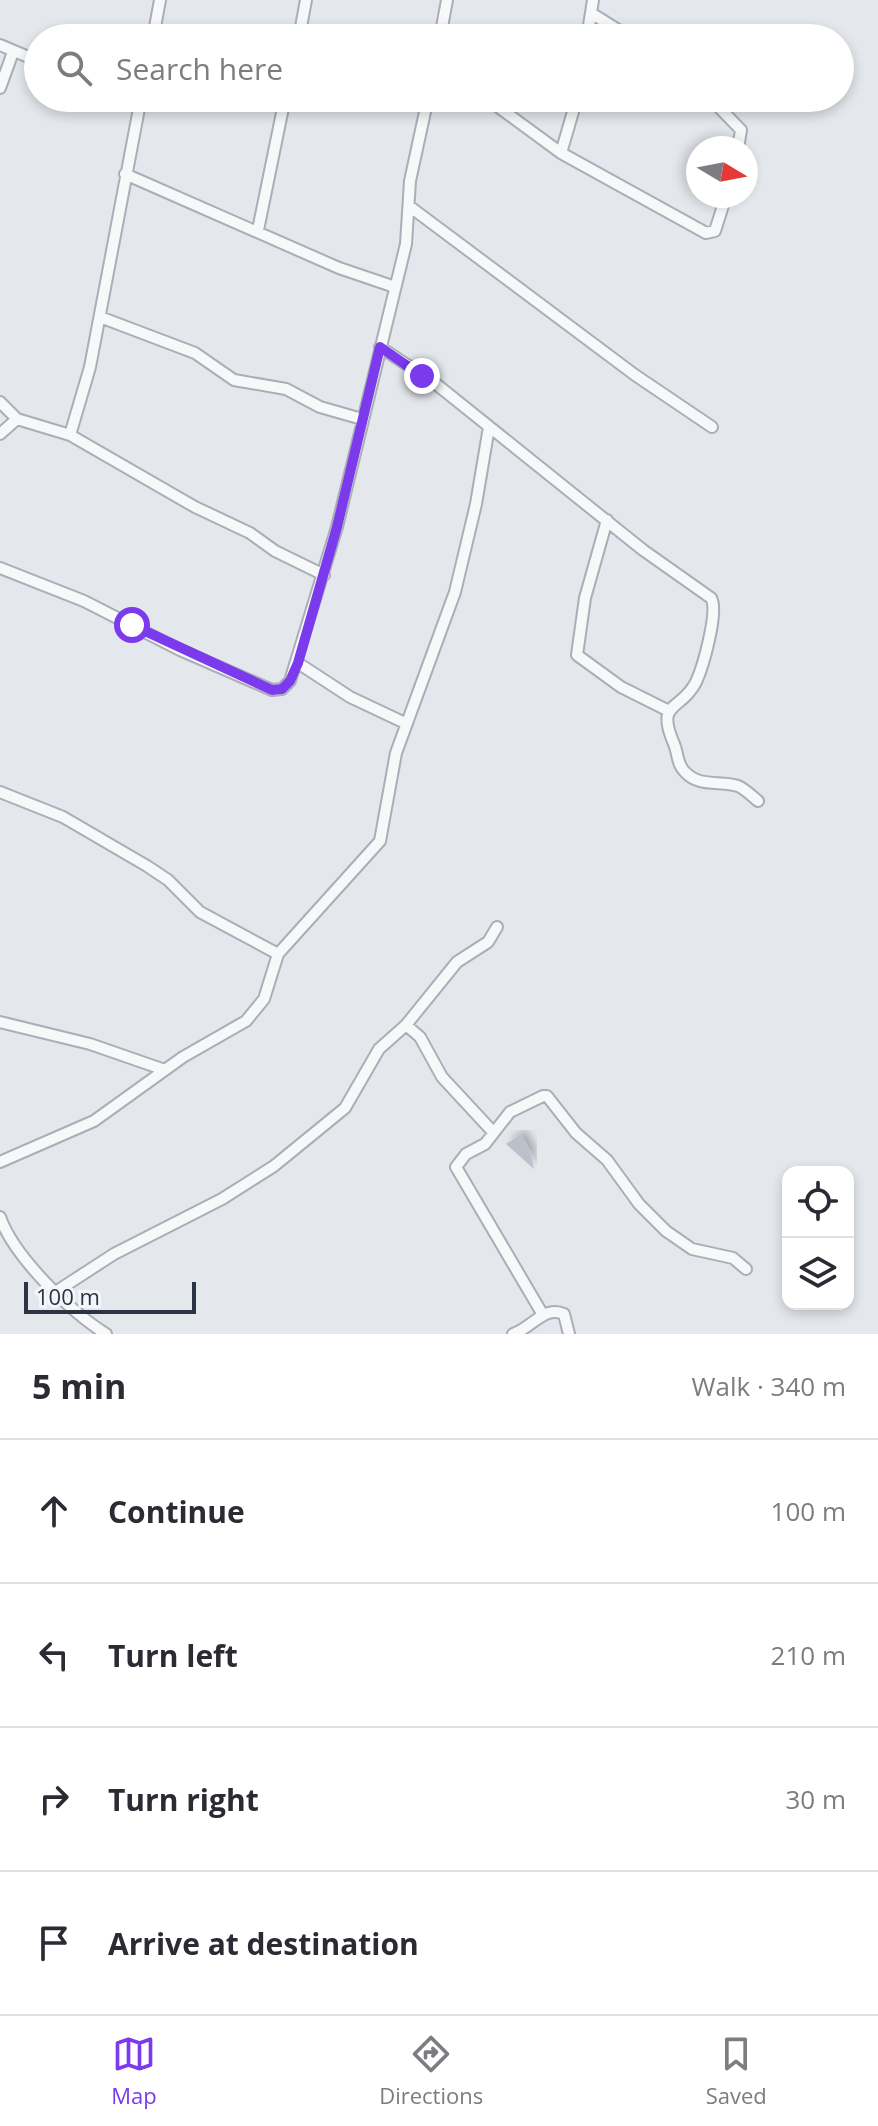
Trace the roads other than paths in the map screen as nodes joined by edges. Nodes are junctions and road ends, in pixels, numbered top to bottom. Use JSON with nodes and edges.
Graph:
{"nodes":[{"id":1,"x":160,"y":0,"type":"edge"},
{"id":2,"x":306,"y":0,"type":"edge"},
{"id":3,"x":447,"y":0,"type":"edge"},
{"id":4,"x":593,"y":0,"type":"edge"},
{"id":5,"x":591,"y":13,"type":"junction"},
{"id":6,"x":156,"y":24,"type":"edge"},
{"id":7,"x":302,"y":24,"type":"edge"},
{"id":8,"x":443,"y":24,"type":"edge"},
{"id":9,"x":589,"y":24,"type":"edge"},
{"id":10,"x":609,"y":24,"type":"edge"},
{"id":11,"x":0,"y":45,"type":"edge"},
{"id":12,"x":13,"y":52,"type":"junction"},
{"id":13,"x":24,"y":56,"type":"edge"},
{"id":14,"x":0,"y":88,"type":"edge"},
{"id":15,"x":136,"y":112,"type":"edge"},
{"id":16,"x":282,"y":112,"type":"edge"},
{"id":17,"x":425,"y":112,"type":"edge"},
{"id":18,"x":505,"y":112,"type":"edge"},
{"id":19,"x":573,"y":112,"type":"edge"},
{"id":20,"x":724,"y":112,"type":"edge"},
{"id":21,"x":740,"y":136,"type":"edge"},
{"id":22,"x":561,"y":153,"type":"junction"},
{"id":23,"x":125,"y":174,"type":"junction"},
{"id":24,"x":409,"y":206,"type":"junction"},
{"id":25,"x":722,"y":208,"type":"edge"},
{"id":26,"x":258,"y":230,"type":"junction"},
{"id":27,"x":395,"y":287,"type":"junction"},
{"id":28,"x":100,"y":317,"type":"junction"},
{"id":29,"x":380,"y":347,"type":"junction"},
{"id":30,"x":0,"y":402,"type":"edge"},
{"id":31,"x":17,"y":419,"type":"junction"},
{"id":32,"x":362,"y":419,"type":"junction"},
{"id":33,"x":489,"y":427,"type":"junction"},
{"id":34,"x":712,"y":427,"type":"dead end"},
{"id":35,"x":0,"y":434,"type":"edge"},
{"id":36,"x":70,"y":435,"type":"junction"},
{"id":37,"x":607,"y":520,"type":"junction"},
{"id":38,"x":0,"y":568,"type":"edge"},
{"id":39,"x":324,"y":575,"type":"junction"},
{"id":40,"x":298,"y":663,"type":"junction"},
{"id":41,"x":669,"y":711,"type":"junction"},
{"id":42,"x":405,"y":723,"type":"junction"},
{"id":43,"x":0,"y":792,"type":"edge"},
{"id":44,"x":758,"y":801,"type":"dead end"},
{"id":45,"x":497,"y":927,"type":"dead end"},
{"id":46,"x":278,"y":954,"type":"junction"},
{"id":47,"x":0,"y":1022,"type":"edge"},
{"id":48,"x":406,"y":1025,"type":"junction"},
{"id":49,"x":165,"y":1070,"type":"junction"},
{"id":50,"x":493,"y":1132,"type":"junction"},
{"id":51,"x":0,"y":1162,"type":"edge"},
{"id":52,"x":0,"y":1217,"type":"edge"},
{"id":53,"x":746,"y":1269,"type":"dead end"},
{"id":54,"x":57,"y":1291,"type":"junction"},
{"id":55,"x":543,"y":1315,"type":"junction"},
{"id":56,"x":106,"y":1334,"type":"edge"},
{"id":57,"x":513,"y":1334,"type":"edge"},
{"id":58,"x":569,"y":1334,"type":"edge"}],
"edges":[{"from":1,"to":6,"type":"street"},
{"from":2,"to":7,"type":"street"},
{"from":3,"to":8,"type":"street"},
{"from":4,"to":5,"type":"street"},
{"from":5,"to":9,"type":"street"},
{"from":5,"to":10,"type":"street"},
{"from":11,"to":12,"type":"street"},
{"from":12,"to":13,"type":"street"},
{"from":12,"to":14,"type":"street"},
{"from":15,"to":23,"type":"street"},
{"from":16,"to":26,"type":"street"},
{"from":17,"to":24,"type":"street"},
{"from":18,"to":22,"type":"street"},
{"from":19,"to":22,"type":"street"},
{"from":20,"to":21,"type":"street"},
{"from":22,"to":25,"type":"street"},
{"from":23,"to":26,"type":"street"},
{"from":23,"to":28,"type":"street"},
{"from":24,"to":27,"type":"street"},
{"from":24,"to":34,"type":"street"},
{"from":26,"to":27,"type":"street"},
{"from":27,"to":29,"type":"street"},
{"from":28,"to":32,"type":"street"},
{"from":28,"to":36,"type":"street"},
{"from":29,"to":32,"type":"street"},
{"from":29,"to":33,"type":"street"},
{"from":30,"to":31,"type":"street"},
{"from":31,"to":35,"type":"street"},
{"from":31,"to":36,"type":"street"},
{"from":32,"to":39,"type":"street"},
{"from":33,"to":37,"type":"street"},
{"from":33,"to":42,"type":"street"},
{"from":36,"to":39,"type":"street"},
{"from":37,"to":41,"type":"street"},
{"from":37,"to":41,"type":"street"},
{"from":38,"to":40,"type":"street"},
{"from":39,"to":40,"type":"street"},
{"from":40,"to":42,"type":"street"},
{"from":41,"to":44,"type":"street"},
{"from":42,"to":46,"type":"street"},
{"from":43,"to":46,"type":"street"},
{"from":45,"to":48,"type":"street"},
{"from":46,"to":49,"type":"street"},
{"from":47,"to":49,"type":"street"},
{"from":48,"to":50,"type":"street"},
{"from":48,"to":54,"type":"street"},
{"from":49,"to":51,"type":"street"},
{"from":50,"to":53,"type":"street"},
{"from":50,"to":55,"type":"street"},
{"from":52,"to":54,"type":"street"},
{"from":54,"to":56,"type":"street"},
{"from":55,"to":57,"type":"street"},
{"from":55,"to":58,"type":"street"}]}
